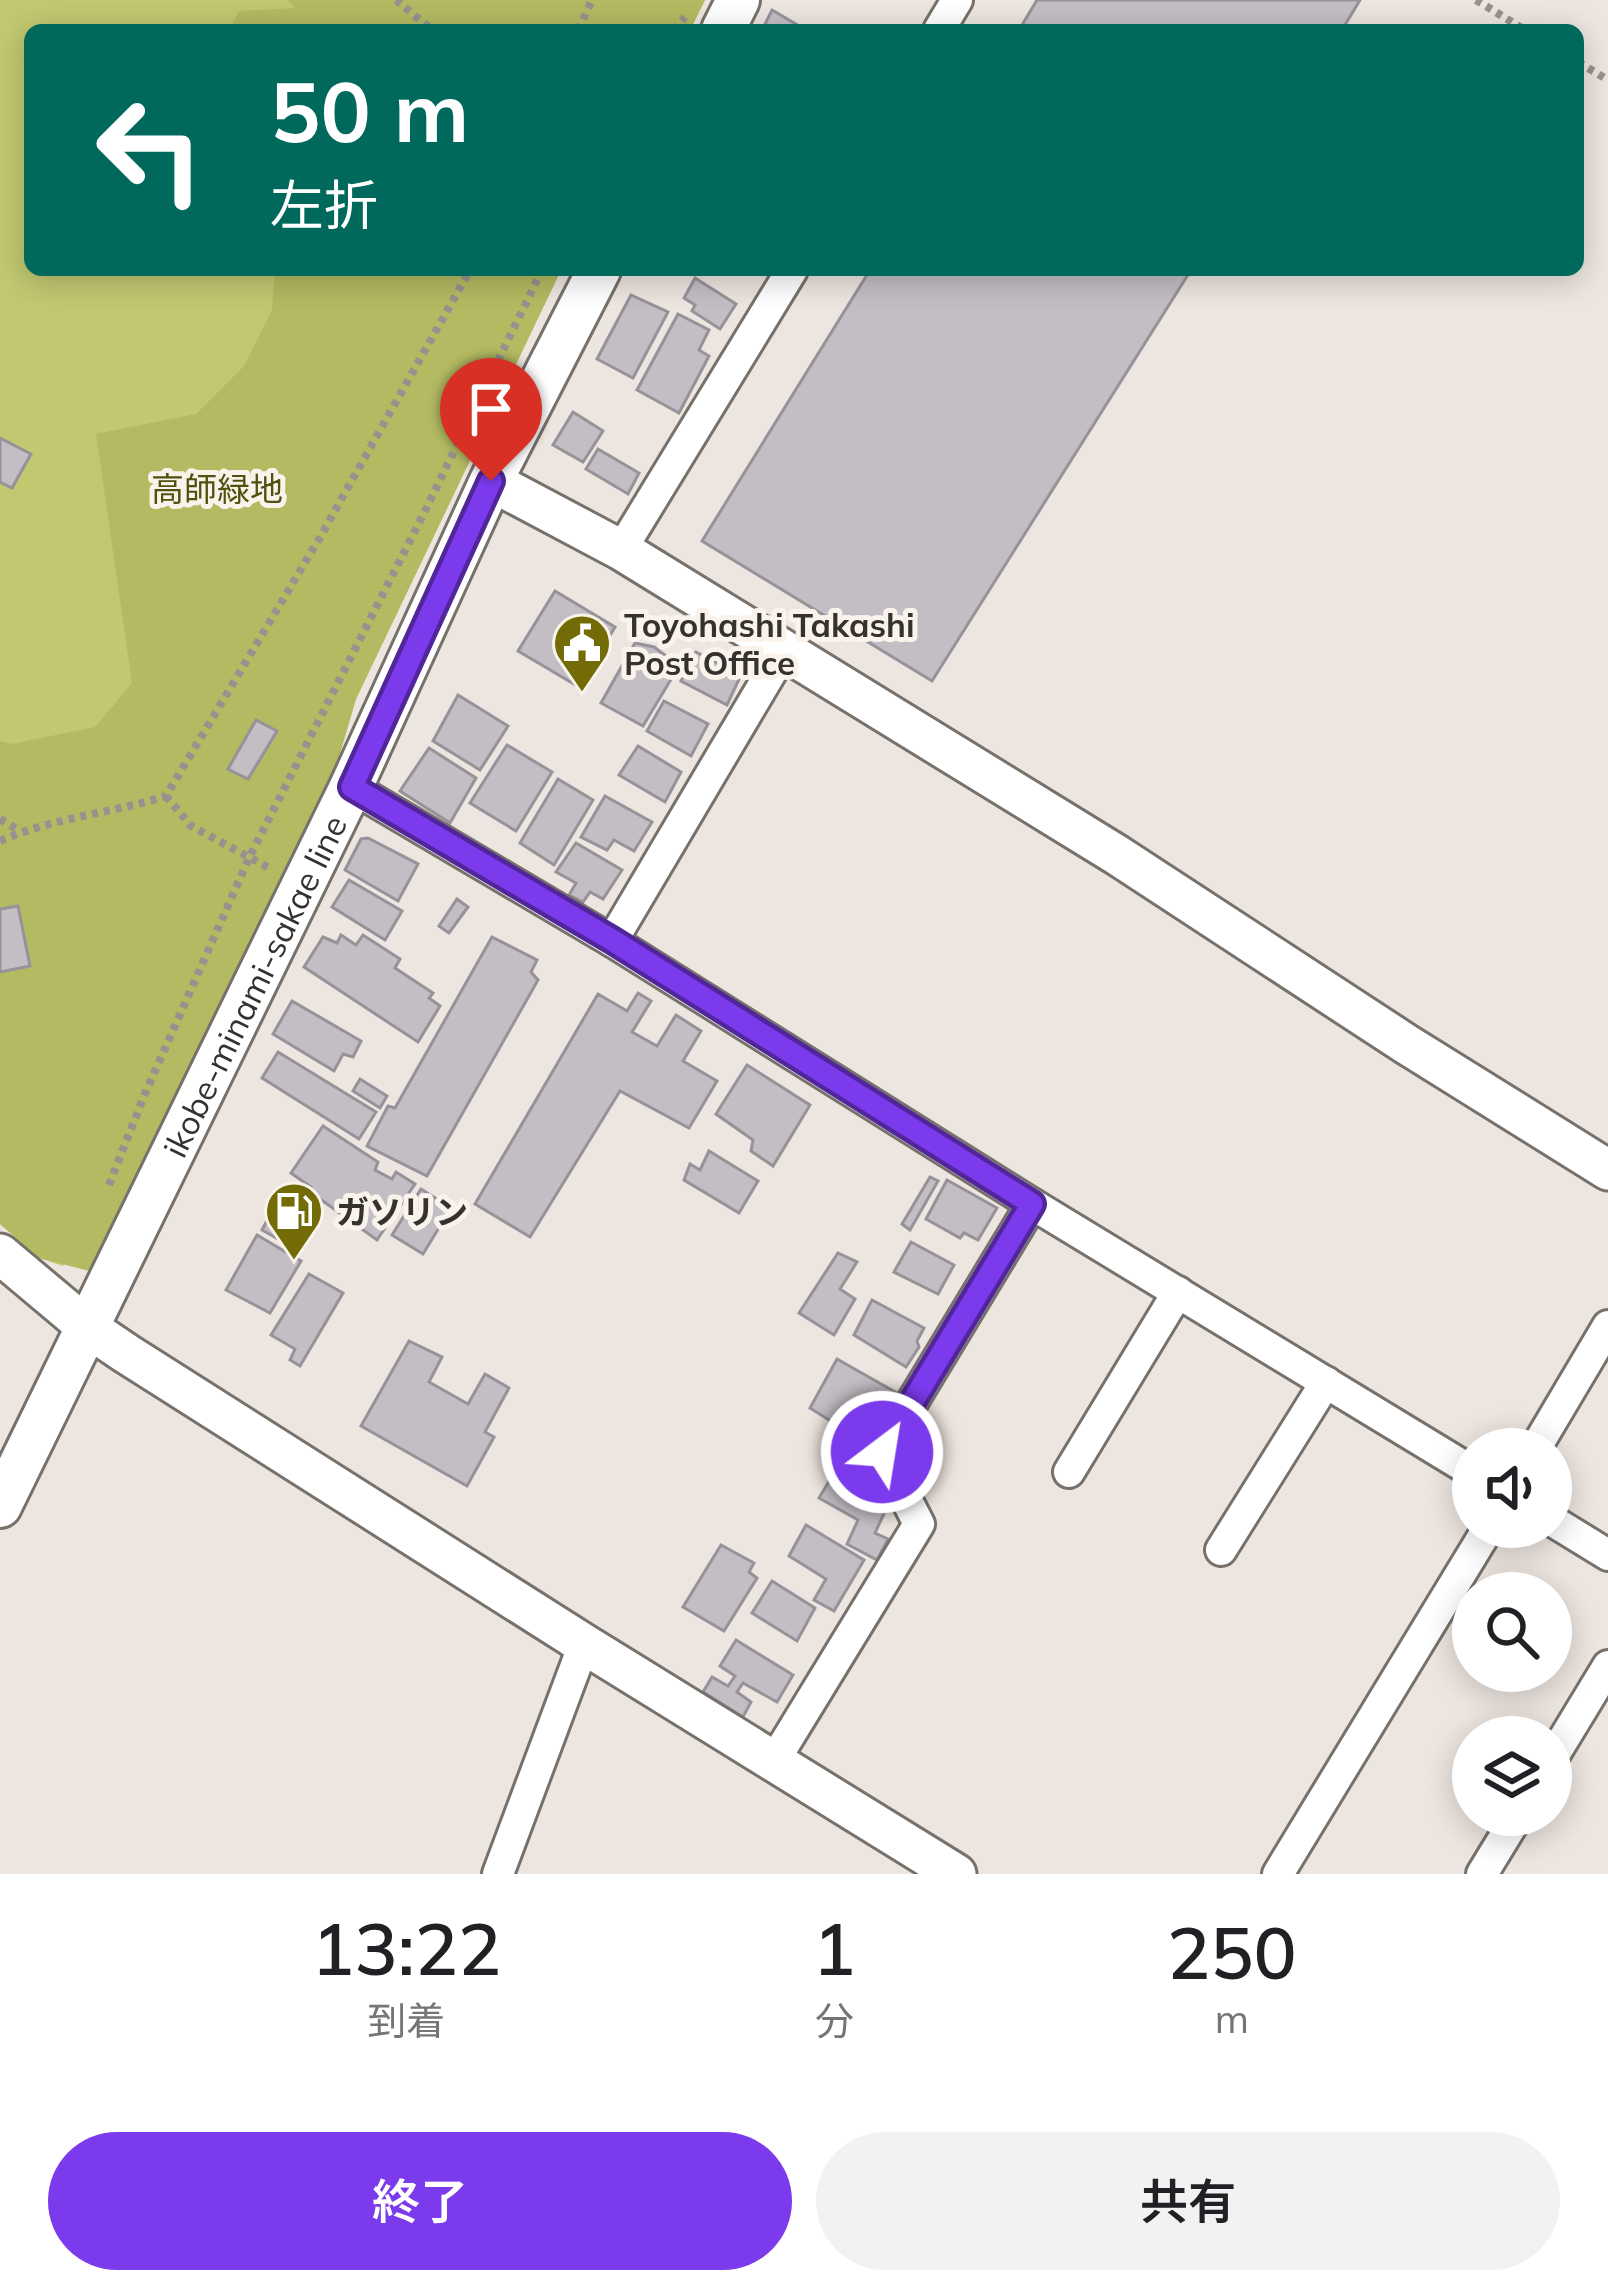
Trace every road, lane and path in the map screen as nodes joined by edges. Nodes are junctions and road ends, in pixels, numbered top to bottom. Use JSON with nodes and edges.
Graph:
{"nodes":[{"id":1,"x":396,"y":0,"type":"edge"},
{"id":2,"x":1476,"y":0,"type":"edge"},
{"id":3,"x":425,"y":24,"type":"edge"},
{"id":4,"x":1515,"y":24,"type":"edge"},
{"id":5,"x":467,"y":276,"type":"edge"},
{"id":6,"x":539,"y":276,"type":"edge"},
{"id":7,"x":596,"y":276,"type":"edge"},
{"id":8,"x":788,"y":276,"type":"edge"},
{"id":9,"x":491,"y":481,"type":"junction"},
{"id":10,"x":621,"y":550,"type":"junction"},
{"id":11,"x":783,"y":652,"type":"junction"},
{"id":12,"x":352,"y":787,"type":"junction"},
{"id":13,"x":166,"y":796,"type":"junction"},
{"id":14,"x":0,"y":820,"type":"edge"},
{"id":15,"x":22,"y":831,"type":"junction"},
{"id":16,"x":0,"y":841,"type":"edge"},
{"id":17,"x":249,"y":858,"type":"junction"},
{"id":18,"x":304,"y":884,"type":"junction"},
{"id":19,"x":612,"y":940,"type":"junction"},
{"id":20,"x":1608,"y":1170,"type":"edge"},
{"id":21,"x":1032,"y":1204,"type":"junction"},
{"id":22,"x":100,"y":1206,"type":"dead end"},
{"id":23,"x":0,"y":1254,"type":"edge"},
{"id":24,"x":1178,"y":1292,"type":"junction"},
{"id":25,"x":1608,"y":1326,"type":"edge"},
{"id":26,"x":87,"y":1327,"type":"junction"},
{"id":27,"x":1326,"y":1382,"type":"junction"},
{"id":28,"x":1547,"y":1428,"type":"edge"},
{"id":29,"x":1452,"y":1459,"type":"edge"},
{"id":30,"x":1070,"y":1472,"type":"dead end"},
{"id":31,"x":0,"y":1506,"type":"edge"},
{"id":32,"x":1572,"y":1533,"type":"edge"},
{"id":33,"x":1476,"y":1548,"type":"edge"},
{"id":34,"x":1221,"y":1550,"type":"dead end"},
{"id":35,"x":1608,"y":1555,"type":"edge"},
{"id":36,"x":584,"y":1644,"type":"junction"},
{"id":37,"x":1608,"y":1666,"type":"edge"},
{"id":38,"x":1572,"y":1725,"type":"edge"},
{"id":39,"x":774,"y":1761,"type":"junction"},
{"id":40,"x":1506,"y":1836,"type":"edge"},
{"id":41,"x":498,"y":1874,"type":"edge"},
{"id":42,"x":956,"y":1874,"type":"edge"},
{"id":43,"x":1278,"y":1874,"type":"edge"},
{"id":44,"x":1483,"y":1874,"type":"edge"}],
"edges":[{"from":1,"to":3,"type":"path"},
{"from":2,"to":4,"type":"path"},
{"from":5,"to":13,"type":"path"},
{"from":6,"to":17,"type":"path"},
{"from":7,"to":9,"type":"main road","name":"ikobe-minami-sakae line"},
{"from":8,"to":10,"type":"street"},
{"from":9,"to":10,"type":"street"},
{"from":9,"to":12,"type":"main road","name":"ikobe-minami-sakae line"},
{"from":10,"to":11,"type":"street"},
{"from":11,"to":19,"type":"street"},
{"from":11,"to":20,"type":"street"},
{"from":12,"to":18,"type":"main road","name":"ikobe-minami-sakae line"},
{"from":12,"to":19,"type":"street"},
{"from":13,"to":15,"type":"path"},
{"from":13,"to":17,"type":"path"},
{"from":14,"to":15,"type":"path"},
{"from":15,"to":16,"type":"path"},
{"from":17,"to":18,"type":"path"},
{"from":17,"to":22,"type":"path"},
{"from":18,"to":26,"type":"main road","name":"ikobe-minami-sakae line"},
{"from":19,"to":21,"type":"street"},
{"from":21,"to":24,"type":"street"},
{"from":21,"to":39,"type":"street"},
{"from":23,"to":26,"type":"street"},
{"from":24,"to":27,"type":"street"},
{"from":24,"to":30,"type":"street"},
{"from":25,"to":28,"type":"street"},
{"from":26,"to":31,"type":"main road","name":"ikobe-minami-sakae line"},
{"from":26,"to":36,"type":"street"},
{"from":27,"to":29,"type":"street"},
{"from":27,"to":34,"type":"street"},
{"from":32,"to":35,"type":"street"},
{"from":33,"to":43,"type":"street"},
{"from":36,"to":39,"type":"street"},
{"from":36,"to":41,"type":"street"},
{"from":37,"to":38,"type":"street"},
{"from":39,"to":42,"type":"street"},
{"from":40,"to":44,"type":"street"}]}
